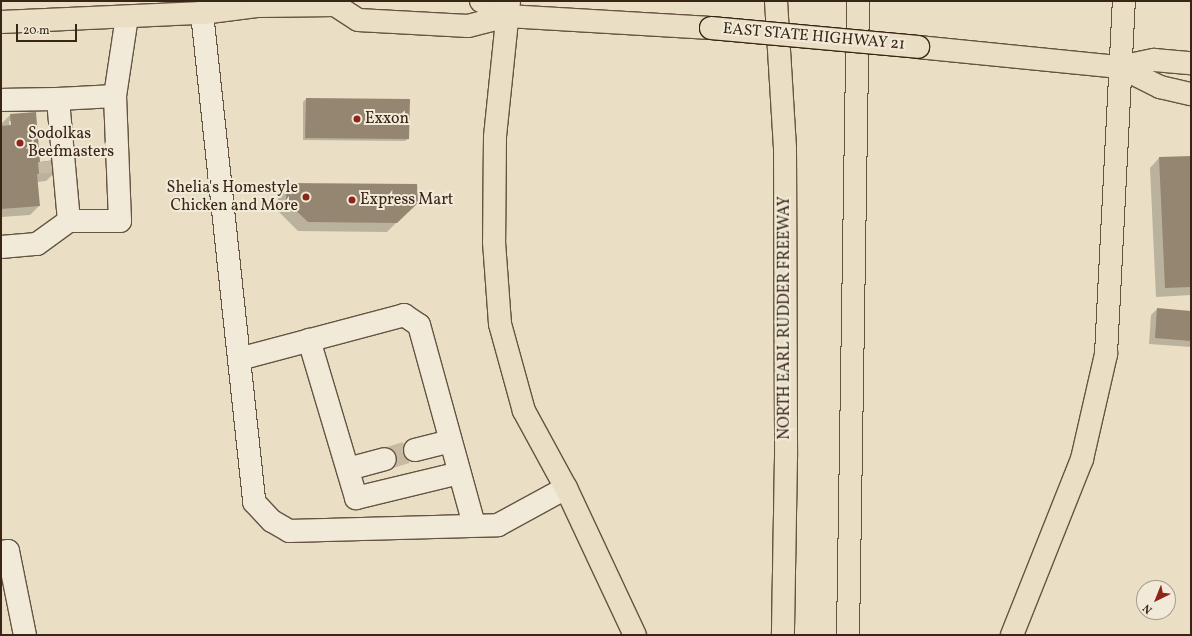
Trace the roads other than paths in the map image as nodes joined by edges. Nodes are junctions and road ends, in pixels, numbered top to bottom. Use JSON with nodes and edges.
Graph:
{"nodes":[{"id":1,"x":481,"y":1,"type":"edge"},
{"id":2,"x":776,"y":1,"type":"edge"},
{"id":3,"x":858,"y":1,"type":"edge"},
{"id":4,"x":1124,"y":1,"type":"edge"},
{"id":5,"x":298,"y":3,"type":"edge"},
{"id":6,"x":337,"y":3,"type":"edge"},
{"id":7,"x":508,"y":8,"type":"edge"},
{"id":8,"x":202,"y":13,"type":"junction"},
{"id":9,"x":126,"y":17,"type":"junction"},
{"id":10,"x":1,"y":22,"type":"edge"},
{"id":11,"x":1191,"y":63,"type":"edge"},
{"id":12,"x":1120,"y":67,"type":"junction"},
{"id":13,"x":1191,"y":94,"type":"edge"},
{"id":14,"x":115,"y":96,"type":"junction"},
{"id":15,"x":58,"y":99,"type":"junction"},
{"id":16,"x":1,"y":100,"type":"edge"},
{"id":17,"x":69,"y":222,"type":"junction"},
{"id":18,"x":1,"y":247,"type":"edge"},
{"id":19,"x":310,"y":340,"type":"junction"},
{"id":20,"x":239,"y":359,"type":"junction"},
{"id":21,"x":450,"y":441,"type":"junction"},
{"id":22,"x":415,"y":450,"type":"tunnel mouth"},
{"id":23,"x":385,"y":459,"type":"tunnel mouth"},
{"id":24,"x":348,"y":469,"type":"junction"},
{"id":25,"x":459,"y":473,"type":"junction"},
{"id":26,"x":566,"y":488,"type":"junction"},
{"id":27,"x":474,"y":524,"type":"junction"},
{"id":28,"x":1,"y":552,"type":"edge"},
{"id":29,"x":25,"y":635,"type":"edge"},
{"id":30,"x":635,"y":635,"type":"edge"},
{"id":31,"x":782,"y":635,"type":"edge"},
{"id":32,"x":848,"y":635,"type":"edge"},
{"id":33,"x":1012,"y":635,"type":"edge"}],
"edges":[{"from":1,"to":7,"type":"main road","name":"EAST STATE HIGHWAY 21"},
{"from":2,"to":31,"type":"main road","name":"NORTH EARL RUDDER FREEWAY"},
{"from":3,"to":32,"type":"main road"},
{"from":4,"to":12,"type":"main road"},
{"from":5,"to":6,"type":"main road","name":"EAST STATE HIGHWAY 21"},
{"from":5,"to":8,"type":"main road","name":"EAST STATE HIGHWAY 21"},
{"from":6,"to":7,"type":"main road","name":"EAST STATE HIGHWAY 21"},
{"from":7,"to":12,"type":"main road","name":"EAST STATE HIGHWAY 21","bridge":true},
{"from":7,"to":26,"type":"main road"},
{"from":8,"to":9,"type":"main road","name":"EAST STATE HIGHWAY 21"},
{"from":8,"to":20,"type":"lane"},
{"from":9,"to":10,"type":"main road","name":"EAST STATE HIGHWAY 21"},
{"from":9,"to":14,"type":"lane"},
{"from":11,"to":12,"type":"main road","name":"EAST STATE HIGHWAY 21"},
{"from":12,"to":13,"type":"main road","name":"EAST STATE HIGHWAY 21"},
{"from":12,"to":33,"type":"main road"},
{"from":14,"to":15,"type":"lane"},
{"from":14,"to":17,"type":"lane"},
{"from":15,"to":16,"type":"lane"},
{"from":15,"to":17,"type":"lane"},
{"from":17,"to":18,"type":"lane"},
{"from":19,"to":20,"type":"lane"},
{"from":19,"to":21,"type":"lane"},
{"from":19,"to":24,"type":"lane"},
{"from":20,"to":27,"type":"lane"},
{"from":21,"to":22,"type":"lane"},
{"from":21,"to":25,"type":"lane"},
{"from":23,"to":24,"type":"lane"},
{"from":24,"to":25,"type":"lane"},
{"from":25,"to":27,"type":"lane"},
{"from":26,"to":27,"type":"lane"},
{"from":26,"to":30,"type":"main road"},
{"from":28,"to":29,"type":"lane"}]}
